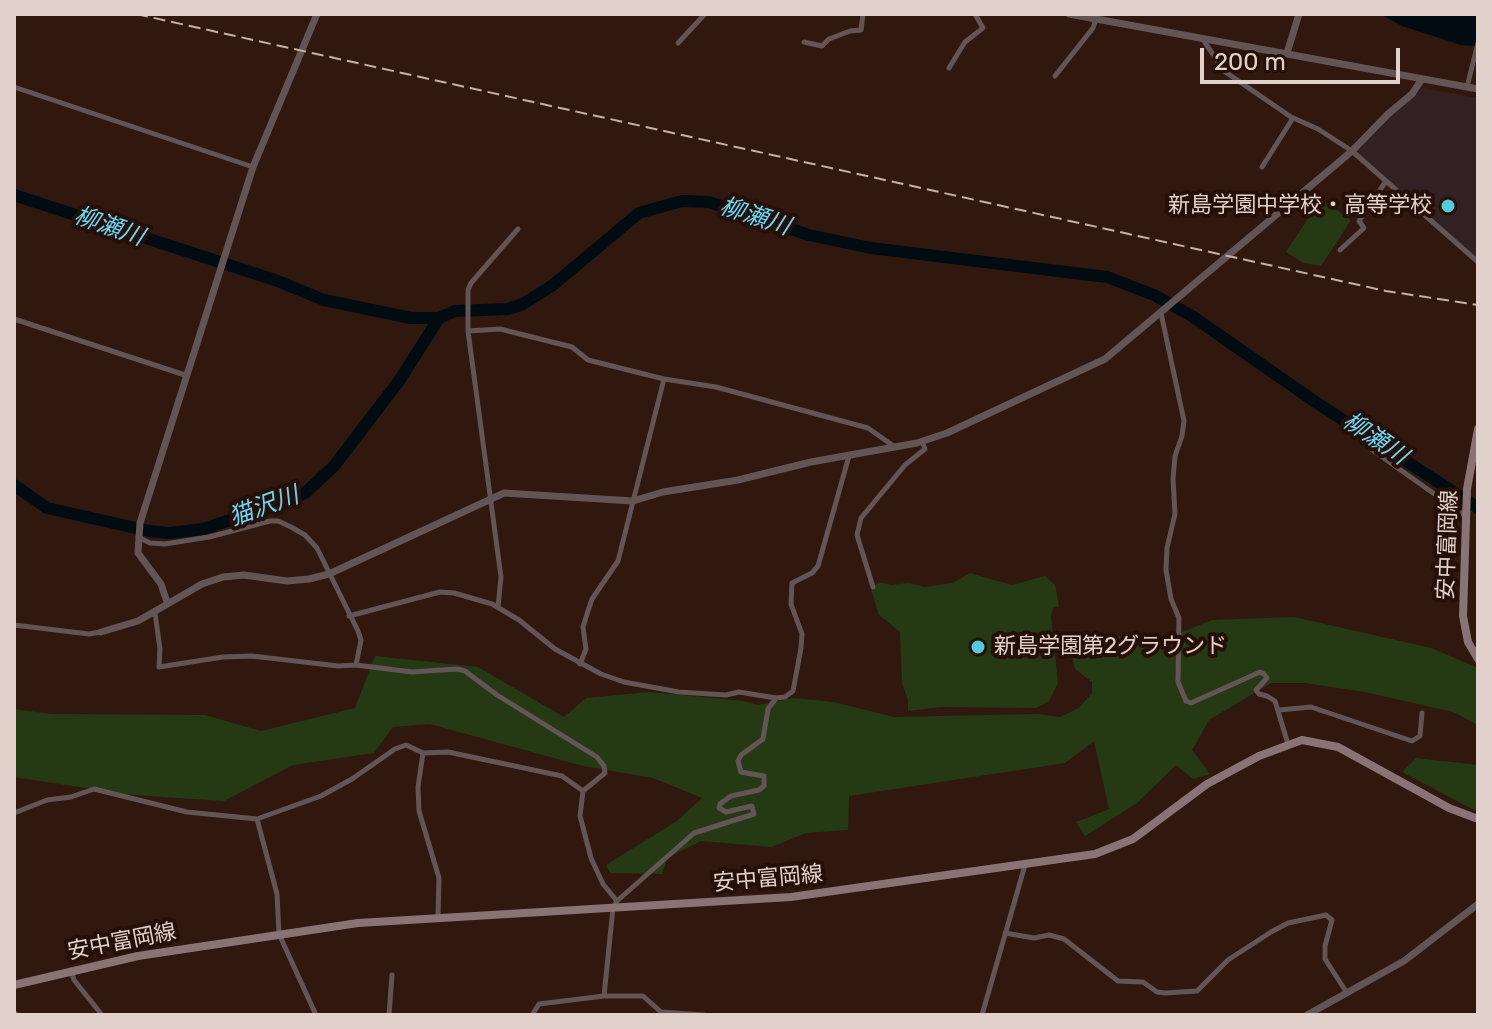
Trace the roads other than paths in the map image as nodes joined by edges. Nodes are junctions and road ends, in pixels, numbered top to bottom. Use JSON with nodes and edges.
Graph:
{"nodes":[{"id":1,"x":317,"y":14,"type":"edge"},
{"id":2,"x":705,"y":14,"type":"edge"},
{"id":3,"x":863,"y":14,"type":"edge"},
{"id":4,"x":975,"y":14,"type":"edge"},
{"id":5,"x":1069,"y":14,"type":"edge"},
{"id":6,"x":1122,"y":14,"type":"edge"},
{"id":7,"x":1299,"y":14,"type":"edge"},
{"id":8,"x":1096,"y":19,"type":"junction"},
{"id":9,"x":1116,"y":23,"type":"junction"},
{"id":10,"x":1201,"y":37,"type":"junction"},
{"id":11,"x":804,"y":42,"type":"dead end"},
{"id":12,"x":678,"y":43,"type":"dead end"},
{"id":13,"x":1478,"y":43,"type":"edge"},
{"id":14,"x":1287,"y":53,"type":"junction"},
{"id":15,"x":949,"y":68,"type":"dead end"},
{"id":16,"x":1055,"y":76,"type":"dead end"},
{"id":17,"x":1422,"y":79,"type":"junction"},
{"id":18,"x":14,"y":87,"type":"edge"},
{"id":19,"x":1467,"y":87,"type":"junction"},
{"id":20,"x":1478,"y":89,"type":"edge"},
{"id":21,"x":1293,"y":118,"type":"junction"},
{"id":22,"x":1352,"y":151,"type":"junction"},
{"id":23,"x":253,"y":167,"type":"junction"},
{"id":24,"x":1262,"y":167,"type":"dead end"},
{"id":25,"x":1386,"y":181,"type":"junction"},
{"id":26,"x":518,"y":229,"type":"dead end"},
{"id":27,"x":1340,"y":250,"type":"dead end"},
{"id":28,"x":1478,"y":262,"type":"edge"},
{"id":29,"x":1163,"y":312,"type":"junction"},
{"id":30,"x":14,"y":319,"type":"edge"},
{"id":31,"x":469,"y":328,"type":"junction"},
{"id":32,"x":185,"y":375,"type":"junction"},
{"id":33,"x":664,"y":379,"type":"junction"},
{"id":34,"x":1478,"y":429,"type":"edge"},
{"id":35,"x":922,"y":441,"type":"junction"},
{"id":36,"x":896,"y":447,"type":"junction"},
{"id":37,"x":1371,"y":449,"type":"dead end"},
{"id":38,"x":849,"y":456,"type":"junction"},
{"id":39,"x":489,"y":499,"type":"junction"},
{"id":40,"x":633,"y":501,"type":"junction"},
{"id":41,"x":1466,"y":515,"type":"junction"},
{"id":42,"x":138,"y":535,"type":"junction"},
{"id":43,"x":329,"y":574,"type":"junction"},
{"id":44,"x":873,"y":587,"type":"dead end"},
{"id":45,"x":167,"y":602,"type":"junction"},
{"id":46,"x":498,"y":607,"type":"junction"},
{"id":47,"x":155,"y":613,"type":"junction"},
{"id":48,"x":349,"y":616,"type":"junction"},
{"id":49,"x":14,"y":625,"type":"edge"},
{"id":50,"x":101,"y":632,"type":"joint"},
{"id":51,"x":1478,"y":659,"type":"edge"},
{"id":52,"x":580,"y":664,"type":"junction"},
{"id":53,"x":356,"y":665,"type":"junction"},
{"id":54,"x":776,"y":698,"type":"junction"},
{"id":55,"x":1279,"y":710,"type":"junction"},
{"id":56,"x":1422,"y":713,"type":"dead end"},
{"id":57,"x":1288,"y":744,"type":"junction"},
{"id":58,"x":423,"y":753,"type":"junction"},
{"id":59,"x":583,"y":791,"type":"junction"},
{"id":60,"x":14,"y":813,"type":"edge"},
{"id":61,"x":257,"y":819,"type":"junction"},
{"id":62,"x":1478,"y":819,"type":"edge"},
{"id":63,"x":1025,"y":865,"type":"junction"},
{"id":64,"x":1478,"y":904,"type":"edge"},
{"id":65,"x":615,"y":905,"type":"junction"},
{"id":66,"x":438,"y":916,"type":"junction"},
{"id":67,"x":1005,"y":933,"type":"junction"},
{"id":68,"x":279,"y":934,"type":"junction"},
{"id":69,"x":71,"y":970,"type":"junction"},
{"id":70,"x":392,"y":975,"type":"dead end"},
{"id":71,"x":14,"y":985,"type":"edge"},
{"id":72,"x":1347,"y":993,"type":"junction"},
{"id":73,"x":604,"y":996,"type":"junction"},
{"id":74,"x":102,"y":1015,"type":"edge"},
{"id":75,"x":316,"y":1015,"type":"edge"},
{"id":76,"x":389,"y":1015,"type":"edge"},
{"id":77,"x":532,"y":1015,"type":"edge"},
{"id":78,"x":704,"y":1015,"type":"edge"},
{"id":79,"x":982,"y":1015,"type":"edge"},
{"id":80,"x":1307,"y":1015,"type":"edge"}],
"edges":[{"from":1,"to":23,"type":"street"},
{"from":2,"to":12,"type":"street"},
{"from":3,"to":11,"type":"street"},
{"from":4,"to":15,"type":"street"},
{"from":5,"to":8,"type":"street"},
{"from":6,"to":9,"type":"street"},
{"from":7,"to":14,"type":"street"},
{"from":8,"to":9,"type":"street"},
{"from":8,"to":16,"type":"street"},
{"from":9,"to":10,"type":"street"},
{"from":10,"to":14,"type":"street"},
{"from":10,"to":21,"type":"street"},
{"from":13,"to":19,"type":"street"},
{"from":14,"to":17,"type":"street"},
{"from":17,"to":19,"type":"street"},
{"from":17,"to":22,"type":"street"},
{"from":18,"to":23,"type":"street"},
{"from":19,"to":20,"type":"street"},
{"from":21,"to":22,"type":"street"},
{"from":21,"to":24,"type":"street"},
{"from":22,"to":25,"type":"street"},
{"from":22,"to":29,"type":"street"},
{"from":23,"to":32,"type":"street"},
{"from":25,"to":27,"type":"street"},
{"from":25,"to":28,"type":"street"},
{"from":26,"to":31,"type":"street"},
{"from":29,"to":35,"type":"street"},
{"from":29,"to":55,"type":"street"},
{"from":30,"to":32,"type":"street"},
{"from":31,"to":33,"type":"street"},
{"from":31,"to":39,"type":"street"},
{"from":32,"to":42,"type":"street"},
{"from":33,"to":36,"type":"street"},
{"from":33,"to":40,"type":"street"},
{"from":34,"to":41,"type":"main road","name":"安中富岡線"},
{"from":35,"to":36,"type":"street"},
{"from":35,"to":44,"type":"street"},
{"from":36,"to":38,"type":"street"},
{"from":37,"to":41,"type":"street"},
{"from":38,"to":40,"type":"street"},
{"from":38,"to":54,"type":"street"},
{"from":39,"to":40,"type":"street"},
{"from":39,"to":43,"type":"street"},
{"from":39,"to":46,"type":"street"},
{"from":40,"to":52,"type":"street"},
{"from":41,"to":51,"type":"main road","name":"安中富岡線"},
{"from":42,"to":43,"type":"street"},
{"from":42,"to":45,"type":"street"},
{"from":43,"to":45,"type":"street"},
{"from":43,"to":48,"type":"street"},
{"from":45,"to":47,"type":"street"},
{"from":46,"to":48,"type":"street"},
{"from":46,"to":52,"type":"street"},
{"from":47,"to":50,"type":"street"},
{"from":47,"to":53,"type":"street"},
{"from":48,"to":53,"type":"street"},
{"from":49,"to":50,"type":"street"},
{"from":52,"to":54,"type":"street"},
{"from":53,"to":59,"type":"street"},
{"from":54,"to":65,"type":"street"},
{"from":55,"to":56,"type":"street"},
{"from":55,"to":57,"type":"street"},
{"from":57,"to":62,"type":"main road","name":"安中富岡線"},
{"from":57,"to":63,"type":"main road","name":"安中富岡線"},
{"from":58,"to":59,"type":"street"},
{"from":58,"to":61,"type":"street"},
{"from":58,"to":66,"type":"street"},
{"from":59,"to":65,"type":"street"},
{"from":60,"to":61,"type":"street"},
{"from":61,"to":68,"type":"street"},
{"from":63,"to":65,"type":"main road","name":"安中富岡線"},
{"from":63,"to":67,"type":"street"},
{"from":64,"to":72,"type":"street"},
{"from":65,"to":66,"type":"main road","name":"安中富岡線"},
{"from":65,"to":73,"type":"street"},
{"from":66,"to":68,"type":"main road","name":"安中富岡線"},
{"from":67,"to":72,"type":"street"},
{"from":67,"to":79,"type":"street"},
{"from":68,"to":69,"type":"main road","name":"安中富岡線"},
{"from":68,"to":75,"type":"street"},
{"from":69,"to":71,"type":"main road","name":"安中富岡線"},
{"from":69,"to":74,"type":"street"},
{"from":70,"to":76,"type":"street"},
{"from":72,"to":80,"type":"street"},
{"from":73,"to":77,"type":"street"},
{"from":73,"to":78,"type":"street"}]}
